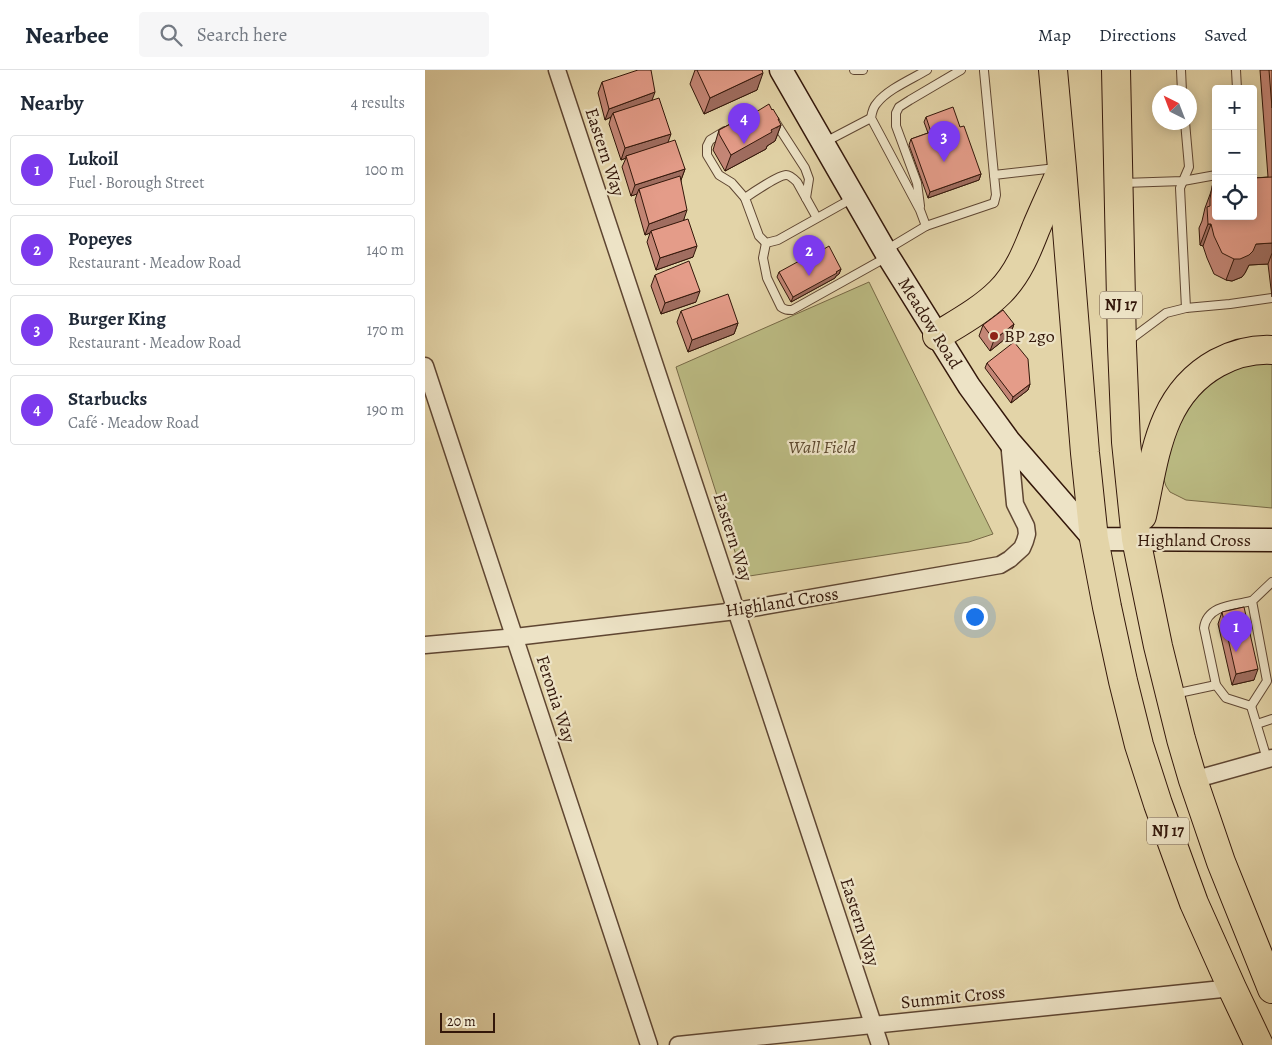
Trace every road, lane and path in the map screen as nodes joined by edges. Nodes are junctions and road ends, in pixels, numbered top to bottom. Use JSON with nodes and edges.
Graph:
{"nodes":[{"id":1,"x":557,"y":70,"type":"edge"},
{"id":2,"x":781,"y":70,"type":"edge"},
{"id":3,"x":854,"y":70,"type":"edge"},
{"id":4,"x":863,"y":70,"type":"edge"},
{"id":5,"x":927,"y":70,"type":"edge"},
{"id":6,"x":961,"y":70,"type":"edge"},
{"id":7,"x":986,"y":70,"type":"edge"},
{"id":8,"x":1053,"y":70,"type":"edge"},
{"id":9,"x":1116,"y":70,"type":"edge"},
{"id":10,"x":1181,"y":70,"type":"edge"},
{"id":11,"x":1236,"y":70,"type":"edge"},
{"id":12,"x":1182,"y":85,"type":"edge"},
{"id":13,"x":1237,"y":85,"type":"edge"},
{"id":14,"x":769,"y":116,"type":"edge"},
{"id":15,"x":871,"y":118,"type":"junction"},
{"id":16,"x":733,"y":127,"type":"edge"},
{"id":17,"x":1186,"y":130,"type":"edge"},
{"id":18,"x":823,"y":143,"type":"junction"},
{"id":19,"x":1062,"y":168,"type":"junction"},
{"id":20,"x":993,"y":175,"type":"junction"},
{"id":21,"x":1212,"y":176,"type":"edge"},
{"id":22,"x":1183,"y":181,"type":"junction"},
{"id":23,"x":1118,"y":183,"type":"junction"},
{"id":24,"x":745,"y":198,"type":"junction"},
{"id":25,"x":806,"y":198,"type":"junction"},
{"id":26,"x":854,"y":198,"type":"junction"},
{"id":27,"x":920,"y":210,"type":"junction"},
{"id":28,"x":817,"y":218,"type":"junction"},
{"id":29,"x":926,"y":226,"type":"junction"},
{"id":30,"x":766,"y":243,"type":"junction"},
{"id":31,"x":887,"y":254,"type":"junction"},
{"id":32,"x":1272,"y":298,"type":"edge"},
{"id":33,"x":1186,"y":308,"type":"junction"},
{"id":34,"x":937,"y":336,"type":"junction"},
{"id":35,"x":1122,"y":346,"type":"junction"},
{"id":36,"x":1272,"y":350,"type":"edge"},
{"id":37,"x":425,"y":366,"type":"edge"},
{"id":38,"x":1009,"y":441,"type":"junction"},
{"id":39,"x":1116,"y":539,"type":"junction"},
{"id":40,"x":1271,"y":543,"type":"edge"},
{"id":41,"x":1272,"y":582,"type":"edge"},
{"id":42,"x":1252,"y":601,"type":"junction"},
{"id":43,"x":736,"y":610,"type":"junction"},
{"id":44,"x":515,"y":637,"type":"junction"},
{"id":45,"x":425,"y":645,"type":"edge"},
{"id":46,"x":1215,"y":685,"type":"junction"},
{"id":47,"x":1170,"y":695,"type":"junction"},
{"id":48,"x":1251,"y":706,"type":"junction"},
{"id":49,"x":1272,"y":719,"type":"edge"},
{"id":50,"x":1257,"y":724,"type":"junction"},
{"id":51,"x":1270,"y":758,"type":"edge"},
{"id":52,"x":1193,"y":780,"type":"junction"},
{"id":53,"x":1232,"y":988,"type":"junction"},
{"id":54,"x":1272,"y":989,"type":"edge"},
{"id":55,"x":873,"y":1025,"type":"junction"},
{"id":56,"x":649,"y":1045,"type":"edge"},
{"id":57,"x":678,"y":1045,"type":"edge"},
{"id":58,"x":879,"y":1045,"type":"edge"},
{"id":59,"x":1259,"y":1045,"type":"edge"}],
"edges":[{"from":1,"to":43,"type":"street","name":"Eastern Way"},
{"from":2,"to":18,"type":"main road","name":"Meadow Road"},
{"from":3,"to":4,"type":"lane"},
{"from":5,"to":15,"type":"lane"},
{"from":6,"to":27,"type":"lane"},
{"from":7,"to":20,"type":"lane"},
{"from":8,"to":19,"type":"highway","number":"NJ 17"},
{"from":9,"to":23,"type":"highway","number":"NJ 17"},
{"from":10,"to":12,"type":"lane"},
{"from":11,"to":13,"type":"lane"},
{"from":14,"to":25,"type":"lane"},
{"from":15,"to":18,"type":"lane"},
{"from":15,"to":27,"type":"lane"},
{"from":16,"to":24,"type":"lane"},
{"from":17,"to":22,"type":"lane"},
{"from":18,"to":26,"type":"main road","name":"Meadow Road"},
{"from":19,"to":20,"type":"lane"},
{"from":19,"to":34,"type":"highway"},
{"from":19,"to":39,"type":"highway","number":"NJ 17"},
{"from":20,"to":29,"type":"lane"},
{"from":21,"to":22,"type":"lane"},
{"from":22,"to":23,"type":"lane"},
{"from":22,"to":33,"type":"lane"},
{"from":23,"to":35,"type":"highway","number":"NJ 17"},
{"from":24,"to":25,"type":"lane"},
{"from":24,"to":30,"type":"lane"},
{"from":25,"to":28,"type":"lane"},
{"from":26,"to":28,"type":"lane"},
{"from":26,"to":31,"type":"main road","name":"Meadow Road"},
{"from":27,"to":29,"type":"lane"},
{"from":28,"to":30,"type":"lane"},
{"from":29,"to":31,"type":"lane"},
{"from":30,"to":31,"type":"lane"},
{"from":31,"to":34,"type":"main road","name":"Meadow Road"},
{"from":32,"to":33,"type":"lane"},
{"from":33,"to":35,"type":"lane"},
{"from":34,"to":38,"type":"main road","name":"Meadow Road"},
{"from":35,"to":39,"type":"highway","number":"NJ 17"},
{"from":36,"to":39,"type":"highway"},
{"from":37,"to":44,"type":"street","name":"Feronia Way"},
{"from":38,"to":39,"type":"main road","name":"Meadow Road"},
{"from":38,"to":43,"type":"street","name":"Highland Cross"},
{"from":39,"to":40,"type":"main road","name":"Highland Cross"},
{"from":39,"to":47,"type":"highway","number":"NJ 17"},
{"from":39,"to":53,"type":"highway","number":"NJ 17"},
{"from":41,"to":42,"type":"lane"},
{"from":42,"to":46,"type":"lane"},
{"from":42,"to":48,"type":"lane"},
{"from":43,"to":44,"type":"street","name":"Highland Cross"},
{"from":43,"to":55,"type":"street","name":"Eastern Way"},
{"from":44,"to":45,"type":"street","name":"Highland Cross"},
{"from":44,"to":56,"type":"street","name":"Feronia Way"},
{"from":46,"to":47,"type":"lane"},
{"from":46,"to":48,"type":"lane"},
{"from":47,"to":52,"type":"highway","number":"NJ 17"},
{"from":48,"to":50,"type":"lane"},
{"from":49,"to":50,"type":"lane"},
{"from":50,"to":51,"type":"lane"},
{"from":51,"to":52,"type":"street"},
{"from":52,"to":54,"type":"highway","number":"NJ 17"},
{"from":53,"to":55,"type":"street","name":"Summit Cross"},
{"from":53,"to":59,"type":"highway","number":"NJ 17"},
{"from":55,"to":57,"type":"street","name":"Summit Cross"},
{"from":55,"to":58,"type":"street","name":"Eastern Way"}]}
